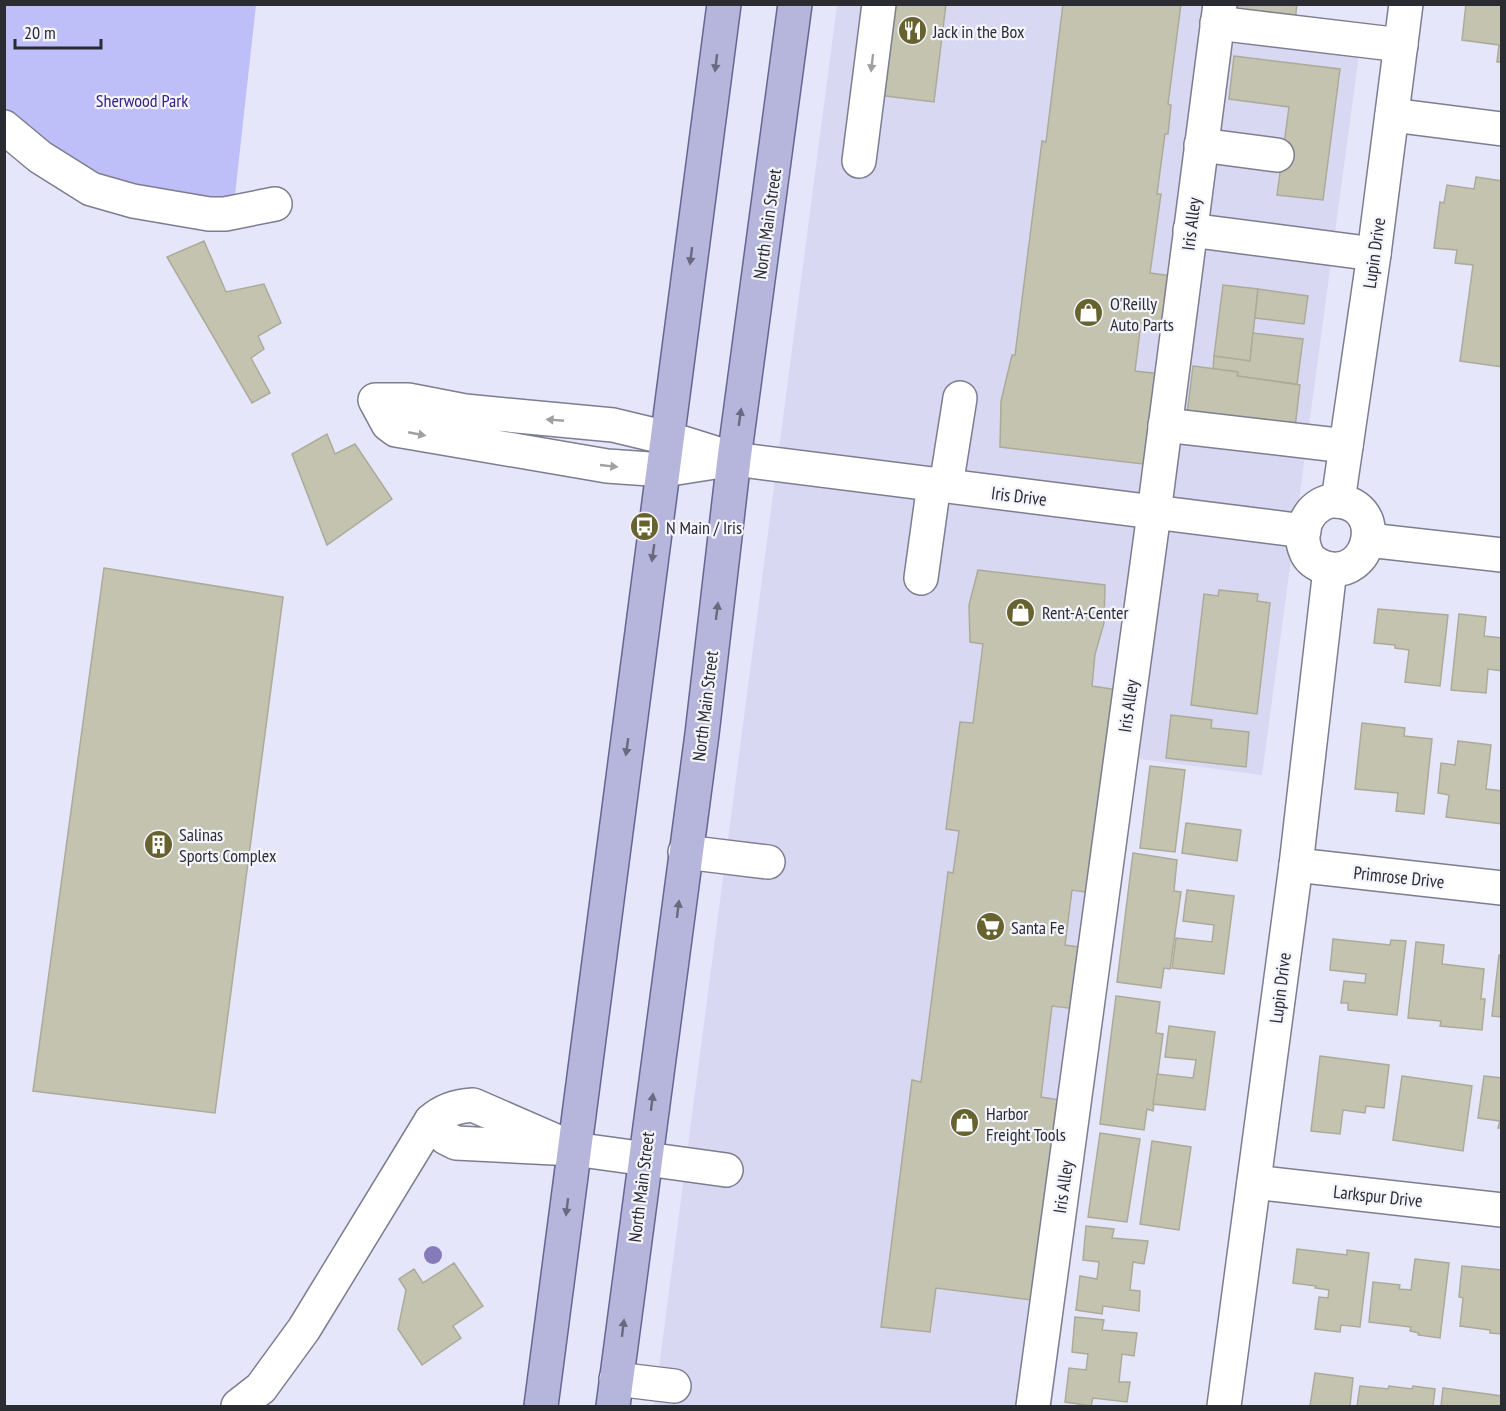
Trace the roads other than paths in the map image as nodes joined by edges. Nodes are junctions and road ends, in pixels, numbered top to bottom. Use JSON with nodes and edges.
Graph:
{"nodes":[{"id":1,"x":724,"y":4,"type":"edge"},
{"id":2,"x":795,"y":4,"type":"edge"},
{"id":3,"x":879,"y":4,"type":"edge"},
{"id":4,"x":1406,"y":4,"type":"edge"},
{"id":5,"x":1219,"y":14,"type":"edge"},
{"id":6,"x":1401,"y":45,"type":"junction"},
{"id":7,"x":1392,"y":115,"type":"junction"},
{"id":8,"x":4,"y":127,"type":"edge"},
{"id":9,"x":1502,"y":129,"type":"edge"},
{"id":10,"x":1201,"y":145,"type":"junction"},
{"id":11,"x":1277,"y":155,"type":"dead end"},
{"id":12,"x":859,"y":160,"type":"dead end"},
{"id":13,"x":275,"y":204,"type":"dead end"},
{"id":14,"x":1190,"y":230,"type":"junction"},
{"id":15,"x":1374,"y":254,"type":"junction"},
{"id":16,"x":960,"y":398,"type":"dead end"},
{"id":17,"x":1166,"y":424,"type":"junction"},
{"id":18,"x":667,"y":438,"type":"junction"},
{"id":19,"x":1346,"y":446,"type":"junction"},
{"id":20,"x":734,"y":459,"type":"junction"},
{"id":21,"x":664,"y":470,"type":"junction"},
{"id":22,"x":940,"y":485,"type":"junction"},
{"id":23,"x":1338,"y":501,"type":"junction"},
{"id":24,"x":1154,"y":513,"type":"junction"},
{"id":25,"x":1304,"y":531,"type":"junction"},
{"id":26,"x":1368,"y":540,"type":"junction"},
{"id":27,"x":1502,"y":555,"type":"edge"},
{"id":28,"x":1330,"y":569,"type":"junction"},
{"id":29,"x":921,"y":578,"type":"dead end"},
{"id":30,"x":685,"y":852,"type":"junction"},
{"id":31,"x":768,"y":862,"type":"dead end"},
{"id":32,"x":1296,"y":865,"type":"junction"},
{"id":33,"x":1502,"y":888,"type":"edge"},
{"id":34,"x":574,"y":1149,"type":"junction"},
{"id":35,"x":645,"y":1160,"type":"junction"},
{"id":36,"x":726,"y":1170,"type":"dead end"},
{"id":37,"x":1254,"y":1182,"type":"junction"},
{"id":38,"x":1502,"y":1210,"type":"edge"},
{"id":39,"x":674,"y":1386,"type":"dead end"},
{"id":40,"x":614,"y":1393,"type":"edge"},
{"id":41,"x":238,"y":1407,"type":"edge"},
{"id":42,"x":541,"y":1407,"type":"edge"},
{"id":43,"x":1033,"y":1407,"type":"edge"},
{"id":44,"x":1224,"y":1407,"type":"edge"}],
"edges":[{"from":1,"to":18,"type":"main road","one_way":true},
{"from":20,"to":2,"type":"main road","name":"North Main Street","one_way":true},
{"from":3,"to":12,"type":"street","one_way":true},
{"from":4,"to":6,"type":"street","name":"Lupin Drive"},
{"from":5,"to":6,"type":"street"},
{"from":5,"to":10,"type":"street","name":"Iris Alley"},
{"from":6,"to":7,"type":"street","name":"Lupin Drive"},
{"from":7,"to":9,"type":"street"},
{"from":7,"to":15,"type":"street","name":"Lupin Drive"},
{"from":8,"to":13,"type":"street"},
{"from":10,"to":11,"type":"street"},
{"from":10,"to":14,"type":"street","name":"Iris Alley"},
{"from":14,"to":15,"type":"street"},
{"from":14,"to":17,"type":"street","name":"Iris Alley"},
{"from":15,"to":19,"type":"street","name":"Lupin Drive"},
{"from":16,"to":22,"type":"street"},
{"from":17,"to":19,"type":"street"},
{"from":17,"to":24,"type":"street","name":"Iris Alley"},
{"from":18,"to":20,"type":"street"},
{"from":18,"to":21,"type":"main road"},
{"from":18,"to":21,"type":"street","one_way":true},
{"from":19,"to":23,"type":"street","name":"Lupin Drive"},
{"from":20,"to":21,"type":"street"},
{"from":20,"to":22,"type":"street","name":"Iris Drive"},
{"from":30,"to":20,"type":"main road","name":"North Main Street","one_way":true},
{"from":21,"to":34,"type":"main road","one_way":true},
{"from":22,"to":24,"type":"street","name":"Iris Drive"},
{"from":22,"to":29,"type":"street"},
{"from":23,"to":25,"type":"street"},
{"from":23,"to":26,"type":"street"},
{"from":24,"to":25,"type":"street","name":"Iris Drive"},
{"from":24,"to":43,"type":"street","name":"Iris Alley"},
{"from":25,"to":28,"type":"street"},
{"from":26,"to":27,"type":"street"},
{"from":26,"to":28,"type":"street"},
{"from":28,"to":32,"type":"street","name":"Lupin Drive"},
{"from":30,"to":31,"type":"street"},
{"from":35,"to":30,"type":"main road","name":"North Main Street","one_way":true},
{"from":32,"to":33,"type":"street","name":"Primrose Drive"},
{"from":32,"to":37,"type":"street","name":"Lupin Drive"},
{"from":34,"to":35,"type":"street"},
{"from":34,"to":41,"type":"street"},
{"from":34,"to":42,"type":"main road","one_way":true},
{"from":35,"to":36,"type":"street"},
{"from":40,"to":35,"type":"main road","name":"North Main Street","one_way":true},
{"from":37,"to":38,"type":"street","name":"Larkspur Drive"},
{"from":37,"to":44,"type":"street","name":"Lupin Drive"},
{"from":39,"to":40,"type":"street"}]}
